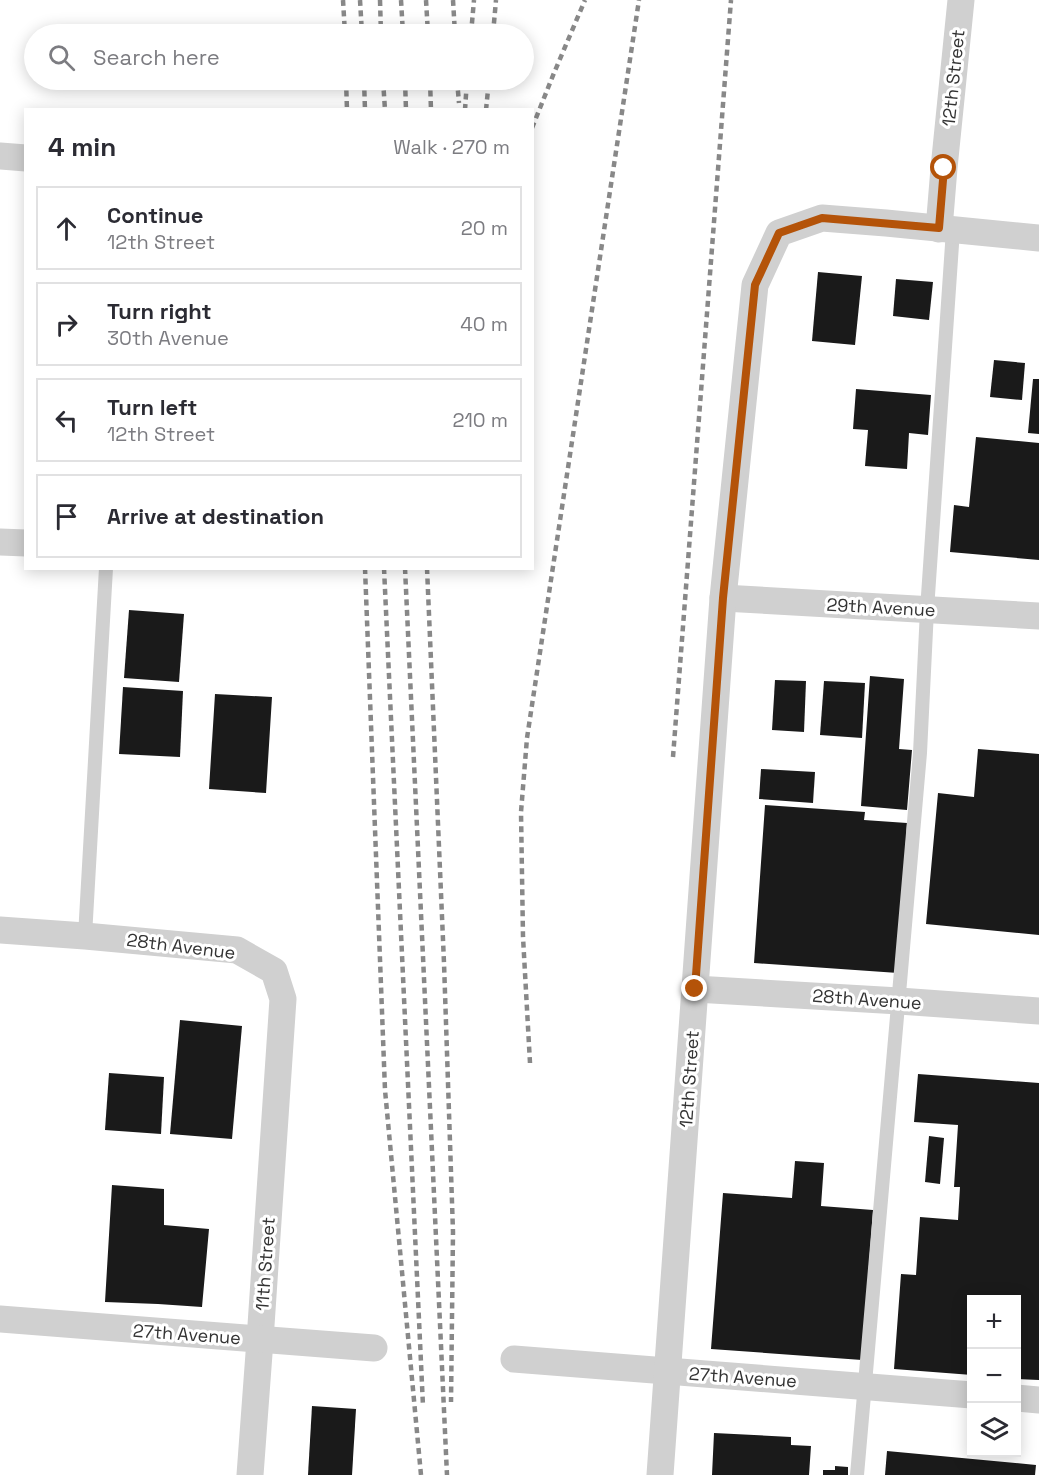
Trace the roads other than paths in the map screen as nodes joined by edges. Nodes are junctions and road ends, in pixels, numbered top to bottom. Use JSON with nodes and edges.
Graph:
{"nodes":[{"id":1,"x":961,"y":0,"type":"edge"},
{"id":2,"x":0,"y":156,"type":"edge"},
{"id":3,"x":24,"y":158,"type":"edge"},
{"id":4,"x":946,"y":229,"type":"junction"},
{"id":5,"x":1039,"y":238,"type":"edge"},
{"id":6,"x":0,"y":542,"type":"edge"},
{"id":7,"x":24,"y":543,"type":"edge"},
{"id":8,"x":106,"y":570,"type":"edge"},
{"id":9,"x":723,"y":598,"type":"junction"},
{"id":10,"x":927,"y":610,"type":"junction"},
{"id":11,"x":1039,"y":616,"type":"edge"},
{"id":12,"x":0,"y":930,"type":"edge"},
{"id":13,"x":85,"y":936,"type":"junction"},
{"id":14,"x":695,"y":989,"type":"junction"},
{"id":15,"x":899,"y":1001,"type":"junction"},
{"id":16,"x":1039,"y":1011,"type":"edge"},
{"id":17,"x":279,"y":1053,"type":"joint"},
{"id":18,"x":0,"y":1319,"type":"edge"},
{"id":19,"x":260,"y":1340,"type":"junction"},
{"id":20,"x":374,"y":1348,"type":"dead end"},
{"id":21,"x":514,"y":1359,"type":"dead end"},
{"id":22,"x":668,"y":1371,"type":"junction"},
{"id":23,"x":864,"y":1386,"type":"junction"},
{"id":24,"x":967,"y":1395,"type":"edge"},
{"id":25,"x":1021,"y":1398,"type":"edge"},
{"id":26,"x":1039,"y":1400,"type":"edge"},
{"id":27,"x":250,"y":1475,"type":"edge"},
{"id":28,"x":660,"y":1475,"type":"edge"},
{"id":29,"x":857,"y":1475,"type":"edge"}],
"edges":[{"from":1,"to":4,"type":"street","name":"12th Street"},
{"from":2,"to":3,"type":"street"},
{"from":4,"to":5,"type":"street","name":"12th Street"},
{"from":4,"to":9,"type":"street","name":"12th Street"},
{"from":4,"to":10,"type":"lane"},
{"from":6,"to":7,"type":"street"},
{"from":8,"to":13,"type":"lane"},
{"from":9,"to":10,"type":"street","name":"29th Avenue"},
{"from":9,"to":14,"type":"street","name":"12th Street"},
{"from":10,"to":11,"type":"street","name":"29th Avenue"},
{"from":10,"to":15,"type":"lane"},
{"from":12,"to":13,"type":"street","name":"28th Avenue"},
{"from":13,"to":17,"type":"street","name":"28th Avenue"},
{"from":14,"to":15,"type":"street","name":"28th Avenue"},
{"from":14,"to":22,"type":"street","name":"12th Street"},
{"from":15,"to":16,"type":"street","name":"28th Avenue"},
{"from":15,"to":23,"type":"lane"},
{"from":17,"to":19,"type":"street","name":"11th Street"},
{"from":18,"to":19,"type":"street","name":"27th Avenue"},
{"from":19,"to":20,"type":"street","name":"27th Avenue"},
{"from":19,"to":27,"type":"street","name":"11th Street"},
{"from":21,"to":22,"type":"street","name":"27th Avenue"},
{"from":22,"to":23,"type":"street","name":"27th Avenue"},
{"from":22,"to":28,"type":"street","name":"12th Street"},
{"from":23,"to":24,"type":"street","name":"27th Avenue"},
{"from":23,"to":29,"type":"lane"},
{"from":25,"to":26,"type":"street"}]}
